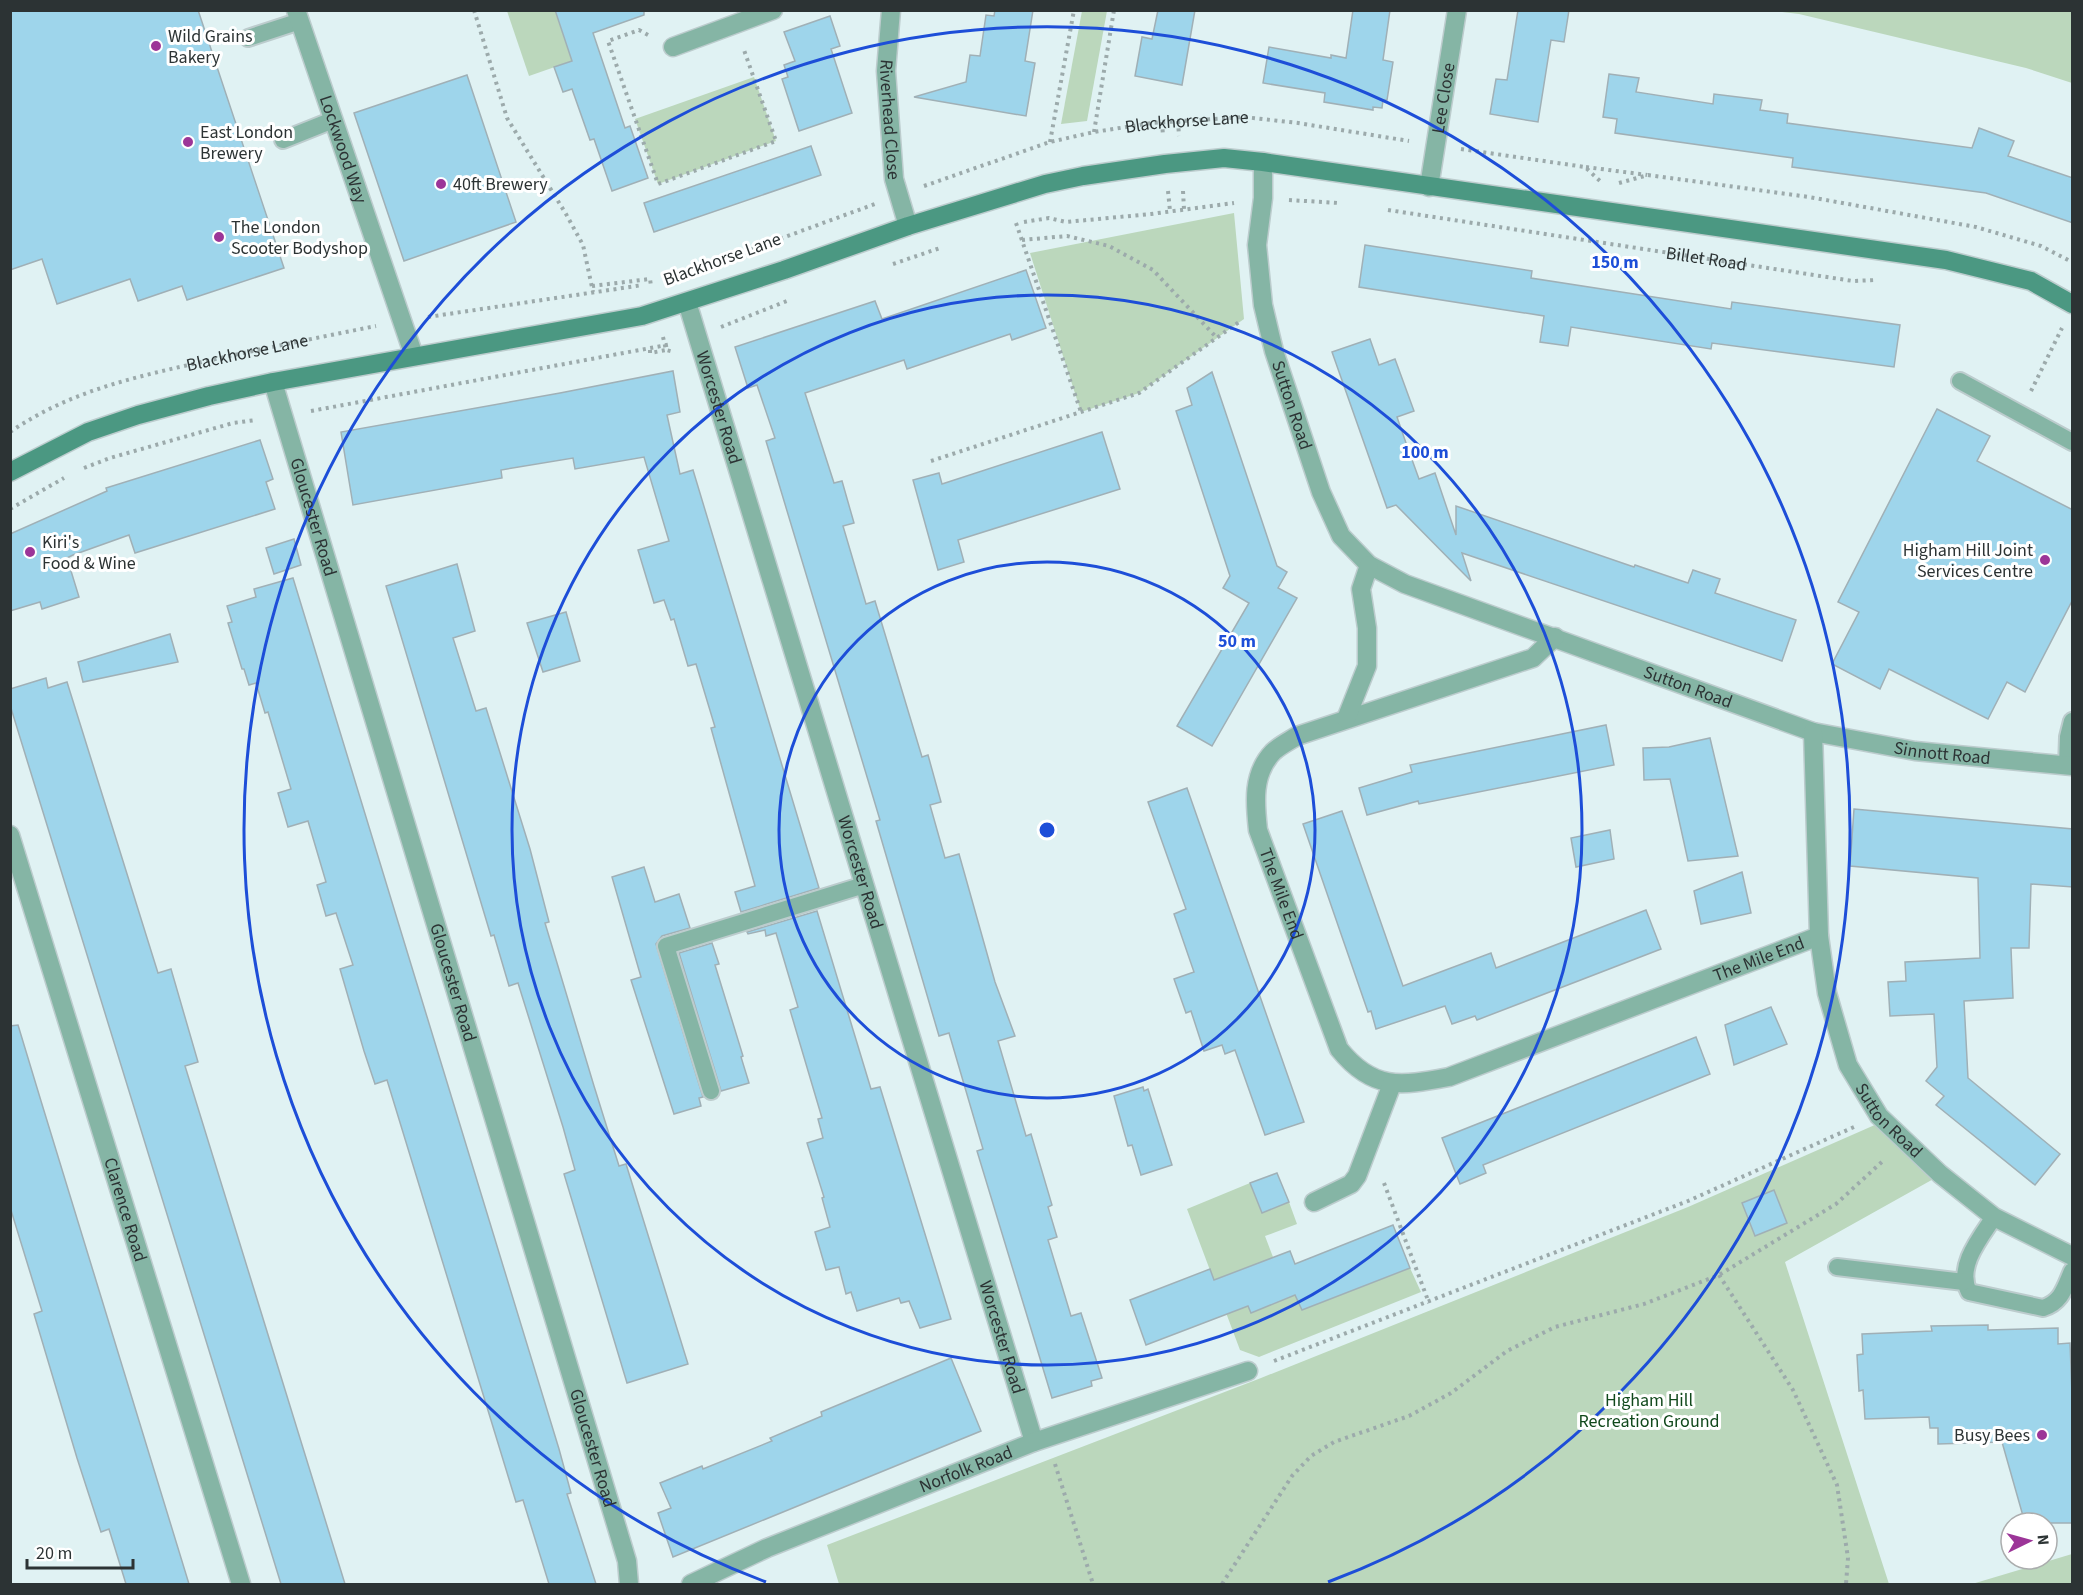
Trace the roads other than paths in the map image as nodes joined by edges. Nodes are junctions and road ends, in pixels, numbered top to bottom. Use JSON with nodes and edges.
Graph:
{"nodes":[{"id":1,"x":773,"y":10,"type":"edge"},
{"id":2,"x":891,"y":10,"type":"edge"},
{"id":3,"x":1457,"y":10,"type":"edge"},
{"id":4,"x":298,"y":16,"type":"edge"},
{"id":5,"x":249,"y":38,"type":"dead end"},
{"id":6,"x":673,"y":47,"type":"road end"},
{"id":7,"x":333,"y":120,"type":"junction"},
{"id":8,"x":283,"y":140,"type":"dead end"},
{"id":9,"x":1263,"y":162,"type":"junction"},
{"id":10,"x":1429,"y":187,"type":"junction"},
{"id":11,"x":908,"y":226,"type":"junction"},
{"id":12,"x":687,"y":302,"type":"junction"},
{"id":13,"x":2073,"y":304,"type":"edge"},
{"id":14,"x":414,"y":356,"type":"junction"},
{"id":15,"x":1960,"y":381,"type":"dead end"},
{"id":16,"x":273,"y":382,"type":"junction"},
{"id":17,"x":2073,"y":442,"type":"edge"},
{"id":18,"x":10,"y":472,"type":"edge"},
{"id":19,"x":1368,"y":565,"type":"junction"},
{"id":20,"x":1555,"y":637,"type":"junction"},
{"id":21,"x":1346,"y":719,"type":"junction"},
{"id":22,"x":2073,"y":721,"type":"edge"},
{"id":23,"x":1813,"y":732,"type":"junction"},
{"id":24,"x":2070,"y":766,"type":"edge"},
{"id":25,"x":10,"y":835,"type":"edge"},
{"id":26,"x":864,"y":885,"type":"junction"},
{"id":27,"x":1819,"y":936,"type":"junction"},
{"id":28,"x":1392,"y":1084,"type":"junction"},
{"id":29,"x":711,"y":1091,"type":"dead end"},
{"id":30,"x":1314,"y":1202,"type":"dead end"},
{"id":31,"x":1994,"y":1218,"type":"junction"},
{"id":32,"x":2073,"y":1256,"type":"edge"},
{"id":33,"x":1837,"y":1267,"type":"dead end"},
{"id":34,"x":2073,"y":1270,"type":"edge"},
{"id":35,"x":1964,"y":1282,"type":"junction"},
{"id":36,"x":1248,"y":1371,"type":"road end"},
{"id":37,"x":1034,"y":1442,"type":"junction"},
{"id":38,"x":241,"y":1584,"type":"edge"},
{"id":39,"x":629,"y":1584,"type":"edge"},
{"id":40,"x":691,"y":1584,"type":"edge"}],
"edges":[{"from":1,"to":6,"type":"street"},
{"from":2,"to":11,"type":"street","name":"Riverhead Close"},
{"from":3,"to":10,"type":"street","name":"Lee Close"},
{"from":4,"to":5,"type":"lane"},
{"from":4,"to":7,"type":"street","name":"Lockwood Way"},
{"from":7,"to":8,"type":"lane"},
{"from":7,"to":14,"type":"street","name":"Lockwood Way"},
{"from":9,"to":10,"type":"main road","name":"Blackhorse Lane"},
{"from":9,"to":11,"type":"main road","name":"Blackhorse Lane"},
{"from":9,"to":19,"type":"street","name":"Sutton Road"},
{"from":10,"to":13,"type":"main road","name":"Billet Road"},
{"from":11,"to":12,"type":"main road","name":"Blackhorse Lane"},
{"from":12,"to":14,"type":"main road","name":"Blackhorse Lane"},
{"from":12,"to":26,"type":"street","name":"Worcester Road"},
{"from":14,"to":16,"type":"main road","name":"Blackhorse Lane"},
{"from":15,"to":17,"type":"lane"},
{"from":16,"to":18,"type":"main road","name":"Blackhorse Lane"},
{"from":16,"to":39,"type":"street","name":"Gloucester Road"},
{"from":19,"to":20,"type":"street","name":"Sutton Road"},
{"from":19,"to":21,"type":"street"},
{"from":20,"to":21,"type":"street","name":"The Mile End"},
{"from":20,"to":23,"type":"street","name":"Sutton Road"},
{"from":21,"to":28,"type":"street","name":"The Mile End"},
{"from":22,"to":24,"type":"lane"},
{"from":23,"to":24,"type":"street","name":"Sinnott Road"},
{"from":23,"to":27,"type":"street","name":"Sutton Road"},
{"from":25,"to":38,"type":"street","name":"Clarence Road"},
{"from":26,"to":29,"type":"lane"},
{"from":26,"to":37,"type":"street","name":"Worcester Road"},
{"from":27,"to":28,"type":"street","name":"The Mile End"},
{"from":27,"to":31,"type":"street","name":"Sutton Road"},
{"from":28,"to":30,"type":"street"},
{"from":31,"to":32,"type":"street","name":"Sutton Road"},
{"from":31,"to":35,"type":"lane"},
{"from":33,"to":35,"type":"lane"},
{"from":34,"to":35,"type":"lane"},
{"from":36,"to":37,"type":"street","name":"Norfolk Road"},
{"from":37,"to":40,"type":"street","name":"Norfolk Road"}]}
